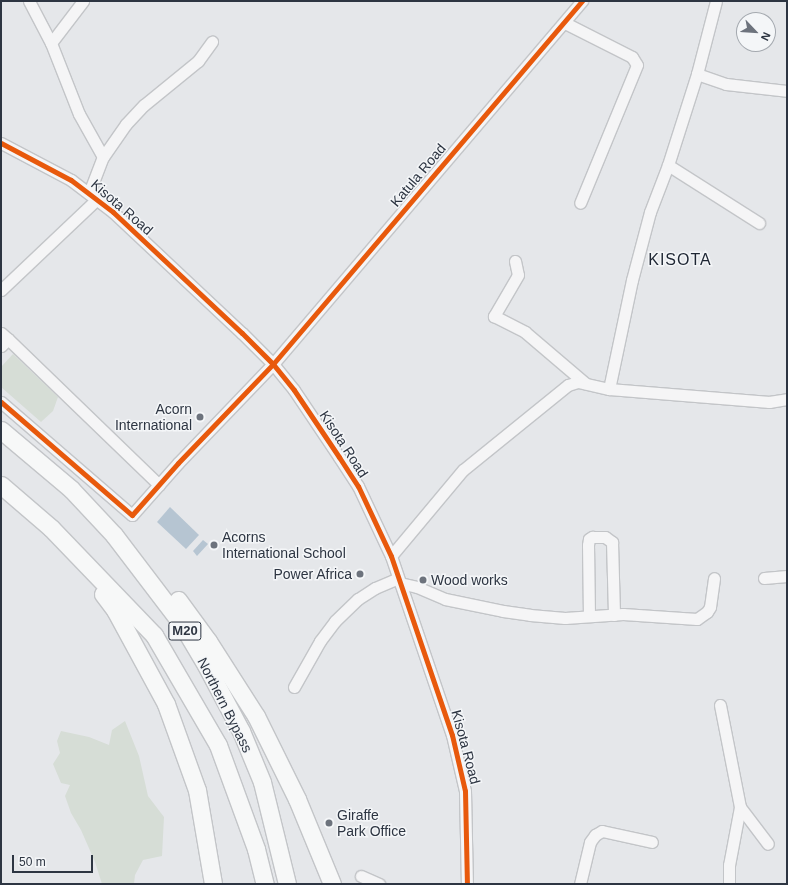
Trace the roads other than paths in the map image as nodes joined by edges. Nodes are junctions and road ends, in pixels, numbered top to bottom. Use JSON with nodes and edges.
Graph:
{"nodes":[{"id":1,"x":29,"y":1,"type":"edge"},
{"id":2,"x":83,"y":1,"type":"edge"},
{"id":3,"x":582,"y":1,"type":"edge"},
{"id":4,"x":716,"y":1,"type":"edge"},
{"id":5,"x":565,"y":24,"type":"junction"},
{"id":6,"x":212,"y":42,"type":"dead end"},
{"id":7,"x":51,"y":43,"type":"junction"},
{"id":8,"x":697,"y":74,"type":"junction"},
{"id":9,"x":787,"y":91,"type":"edge"},
{"id":10,"x":1,"y":143,"type":"edge"},
{"id":11,"x":103,"y":157,"type":"junction"},
{"id":12,"x":668,"y":165,"type":"junction"},
{"id":13,"x":93,"y":196,"type":"junction"},
{"id":14,"x":580,"y":203,"type":"dead end"},
{"id":15,"x":759,"y":223,"type":"dead end"},
{"id":16,"x":516,"y":261,"type":"dead end"},
{"id":17,"x":1,"y":290,"type":"edge"},
{"id":18,"x":3,"y":339,"type":"edge"},
{"id":19,"x":273,"y":364,"type":"junction"},
{"id":20,"x":585,"y":383,"type":"junction"},
{"id":21,"x":609,"y":389,"type":"junction"},
{"id":22,"x":787,"y":399,"type":"edge"},
{"id":23,"x":1,"y":402,"type":"edge"},
{"id":24,"x":1,"y":430,"type":"edge"},
{"id":25,"x":1,"y":485,"type":"edge"},
{"id":26,"x":159,"y":485,"type":"junction"},
{"id":27,"x":51,"y":528,"type":"junction"},
{"id":28,"x":114,"y":535,"type":"junction"},
{"id":29,"x":391,"y":556,"type":"junction"},
{"id":30,"x":787,"y":576,"type":"edge"},
{"id":31,"x":714,"y":578,"type":"dead end"},
{"id":32,"x":764,"y":578,"type":"dead end"},
{"id":33,"x":399,"y":581,"type":"junction"},
{"id":34,"x":614,"y":615,"type":"junction"},
{"id":35,"x":589,"y":616,"type":"junction"},
{"id":36,"x":294,"y":687,"type":"dead end"},
{"id":37,"x":720,"y":705,"type":"dead end"},
{"id":38,"x":740,"y":807,"type":"junction"},
{"id":39,"x":652,"y":842,"type":"dead end"},
{"id":40,"x":768,"y":844,"type":"dead end"},
{"id":41,"x":361,"y":876,"type":"dead end"},
{"id":42,"x":213,"y":884,"type":"edge"},
{"id":43,"x":265,"y":884,"type":"edge"},
{"id":44,"x":287,"y":884,"type":"edge"},
{"id":45,"x":332,"y":884,"type":"edge"},
{"id":46,"x":379,"y":884,"type":"edge"},
{"id":47,"x":467,"y":884,"type":"edge"},
{"id":48,"x":580,"y":884,"type":"edge"},
{"id":49,"x":729,"y":884,"type":"edge"}],
"edges":[{"from":1,"to":7,"type":"street"},
{"from":2,"to":7,"type":"street"},
{"from":3,"to":5,"type":"street","name":"Katula Road"},
{"from":4,"to":8,"type":"street"},
{"from":5,"to":14,"type":"street"},
{"from":5,"to":19,"type":"street","name":"Katula Road"},
{"from":6,"to":11,"type":"street"},
{"from":7,"to":11,"type":"street"},
{"from":8,"to":9,"type":"street"},
{"from":8,"to":12,"type":"street"},
{"from":10,"to":13,"type":"street","name":"Kisota Road"},
{"from":11,"to":13,"type":"street"},
{"from":12,"to":15,"type":"street"},
{"from":12,"to":21,"type":"street"},
{"from":13,"to":17,"type":"street"},
{"from":13,"to":19,"type":"street","name":"Kisota Road"},
{"from":16,"to":20,"type":"street"},
{"from":18,"to":26,"type":"street"},
{"from":19,"to":26,"type":"street","name":"Katula Road"},
{"from":19,"to":29,"type":"street","name":"Kisota Road"},
{"from":20,"to":21,"type":"street"},
{"from":20,"to":29,"type":"street"},
{"from":21,"to":22,"type":"street"},
{"from":23,"to":26,"type":"street","name":"Katula Road"},
{"from":24,"to":28,"type":"highway","name":"Northern Bypass","number":"M20"},
{"from":25,"to":27,"type":"highway","name":"Northern Bypass","number":"M20"},
{"from":27,"to":42,"type":"highway"},
{"from":27,"to":43,"type":"highway","name":"Northern Bypass","number":"M20"},
{"from":28,"to":44,"type":"highway","name":"Northern Bypass","number":"M20"},
{"from":28,"to":45,"type":"highway"},
{"from":29,"to":33,"type":"street","name":"Kisota Road"},
{"from":30,"to":32,"type":"street"},
{"from":31,"to":34,"type":"street"},
{"from":33,"to":35,"type":"street"},
{"from":33,"to":36,"type":"street"},
{"from":33,"to":47,"type":"street","name":"Kisota Road"},
{"from":34,"to":35,"type":"street"},
{"from":34,"to":35,"type":"street"},
{"from":37,"to":38,"type":"street"},
{"from":38,"to":40,"type":"street"},
{"from":38,"to":49,"type":"street"},
{"from":39,"to":48,"type":"street"},
{"from":41,"to":46,"type":"street"}]}
